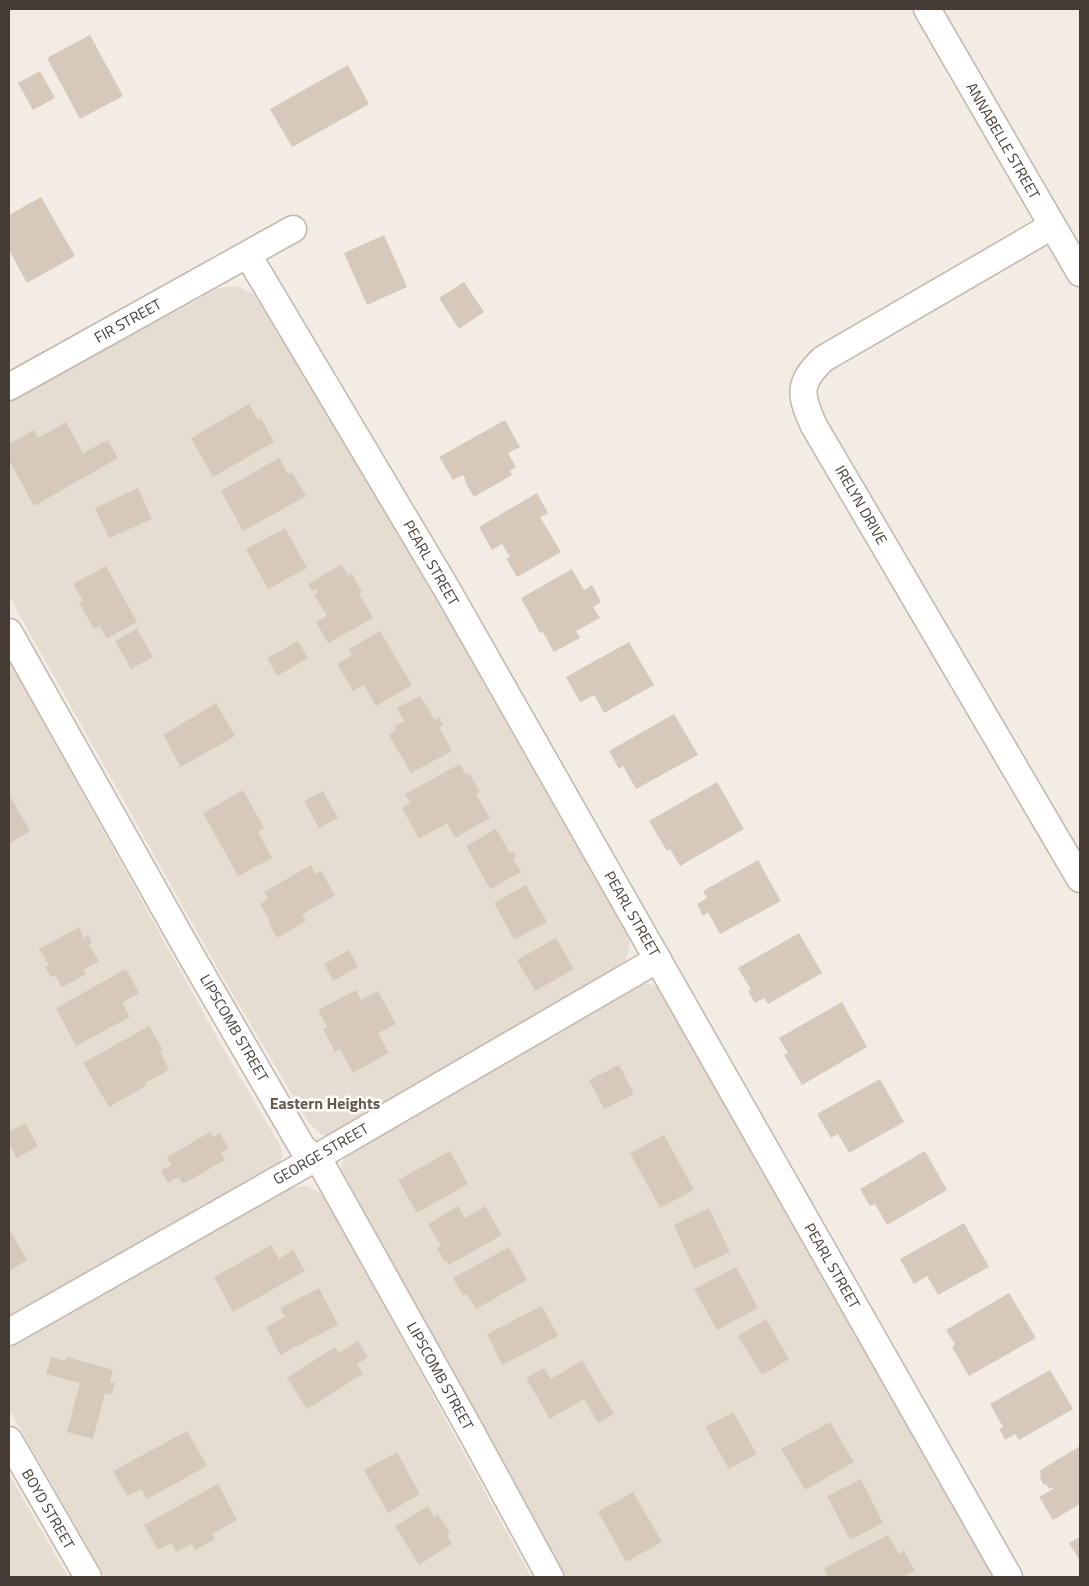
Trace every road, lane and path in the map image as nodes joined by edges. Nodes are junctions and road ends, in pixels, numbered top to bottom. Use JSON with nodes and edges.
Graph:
{"nodes":[{"id":1,"x":927,"y":9,"type":"edge"},
{"id":2,"x":1052,"y":226,"type":"junction"},
{"id":3,"x":293,"y":229,"type":"dead end"},
{"id":4,"x":248,"y":255,"type":"junction"},
{"id":5,"x":1080,"y":273,"type":"edge"},
{"id":6,"x":9,"y":387,"type":"edge"},
{"id":7,"x":9,"y":632,"type":"edge"},
{"id":8,"x":1080,"y":879,"type":"edge"},
{"id":9,"x":658,"y":959,"type":"junction"},
{"id":10,"x":314,"y":1159,"type":"junction"},
{"id":11,"x":9,"y":1332,"type":"edge"},
{"id":12,"x":9,"y":1440,"type":"edge"},
{"id":13,"x":88,"y":1577,"type":"edge"},
{"id":14,"x":550,"y":1577,"type":"edge"},
{"id":15,"x":1009,"y":1577,"type":"edge"}],
"edges":[{"from":1,"to":2,"type":"street","name":"ANNABELLE STREET"},
{"from":2,"to":5,"type":"street","name":"ANNABELLE STREET"},
{"from":2,"to":8,"type":"street","name":"IRELYN DRIVE"},
{"from":3,"to":4,"type":"street","name":"FIR STREET"},
{"from":4,"to":6,"type":"street","name":"FIR STREET"},
{"from":4,"to":9,"type":"street","name":"PEARL STREET"},
{"from":7,"to":10,"type":"street","name":"LIPSCOMB STREET"},
{"from":9,"to":10,"type":"street","name":"GEORGE STREET"},
{"from":9,"to":15,"type":"street","name":"PEARL STREET"},
{"from":10,"to":11,"type":"street","name":"GEORGE STREET"},
{"from":10,"to":14,"type":"street","name":"LIPSCOMB STREET"},
{"from":12,"to":13,"type":"street","name":"BOYD STREET"}]}
